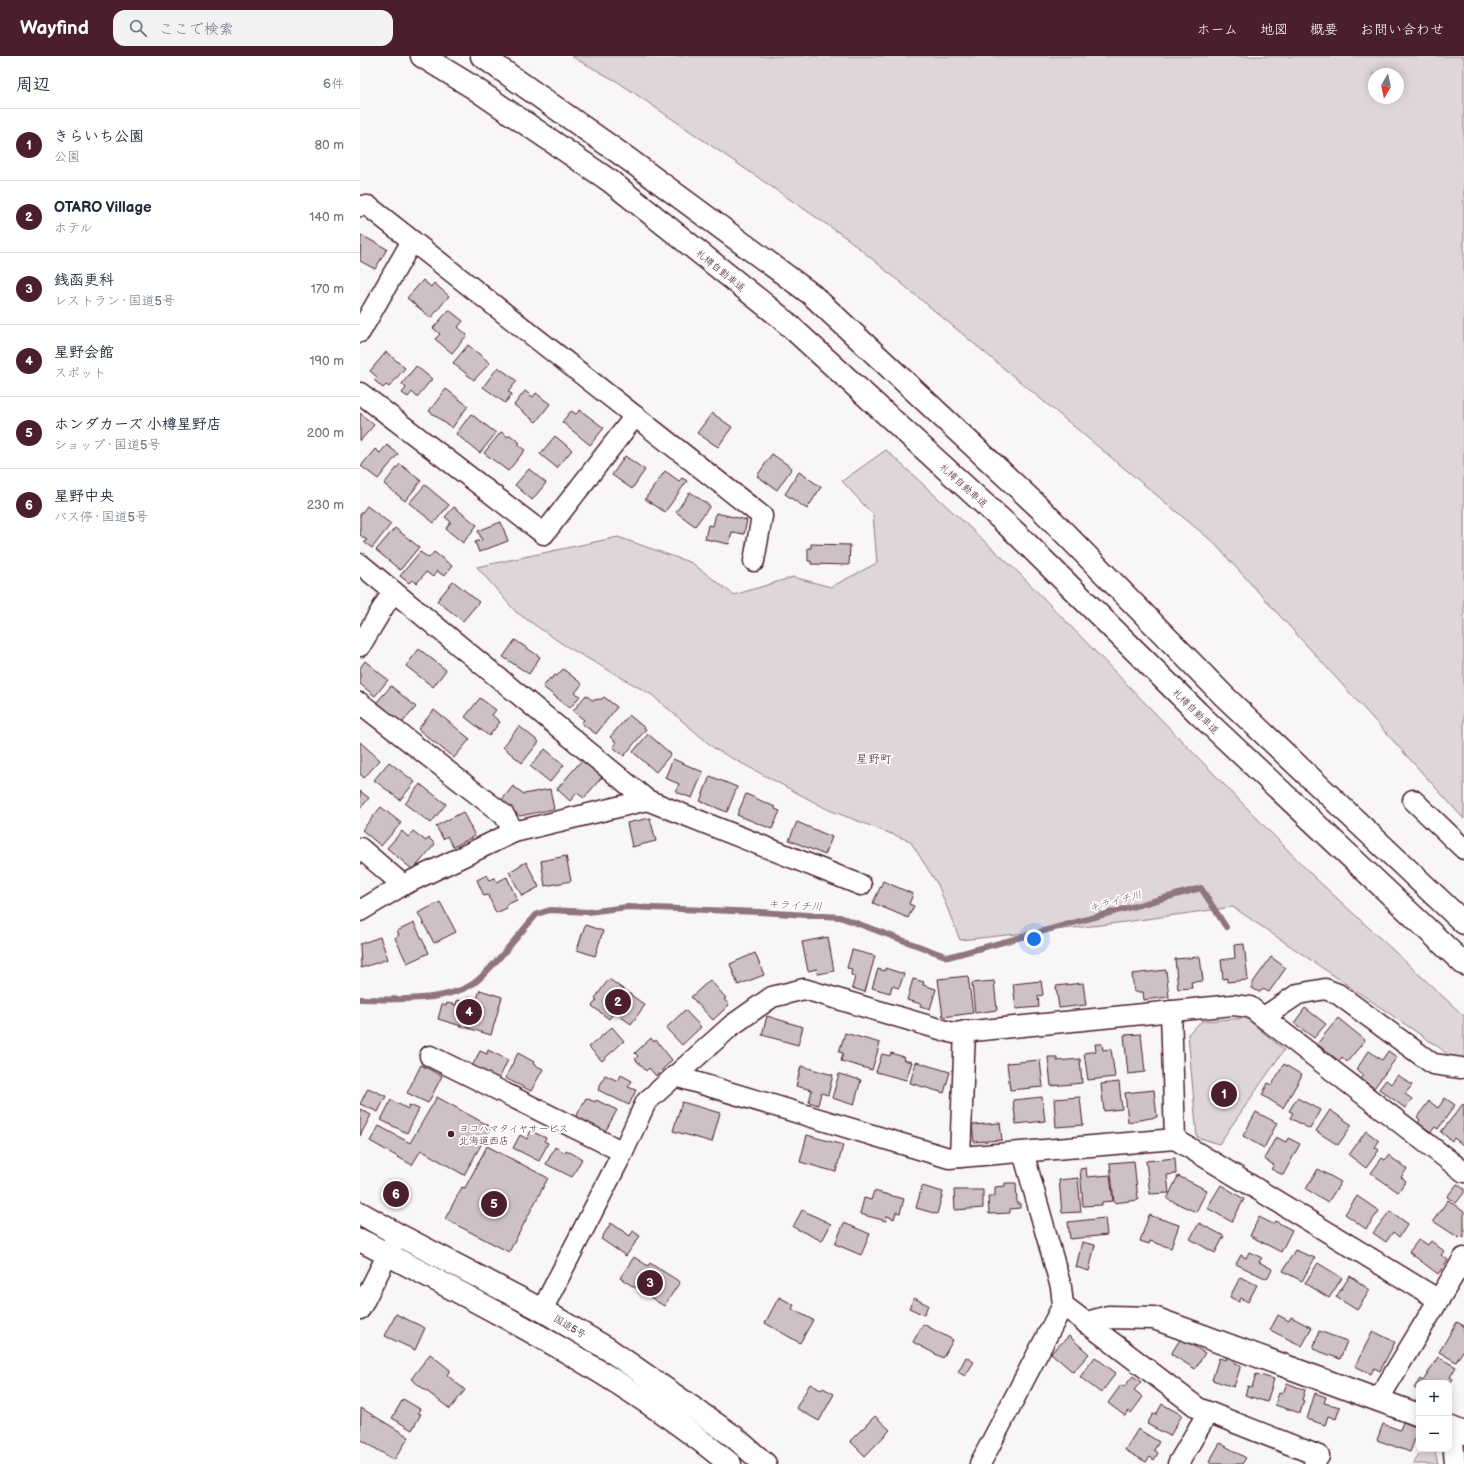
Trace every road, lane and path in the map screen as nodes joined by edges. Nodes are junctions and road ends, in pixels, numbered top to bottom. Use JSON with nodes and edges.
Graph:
{"nodes":[{"id":1,"x":422,"y":56,"type":"edge"},
{"id":2,"x":482,"y":56,"type":"edge"},
{"id":3,"x":360,"y":206,"type":"edge"},
{"id":4,"x":412,"y":241,"type":"junction"},
{"id":5,"x":360,"y":332,"type":"edge"},
{"id":6,"x":360,"y":393,"type":"edge"},
{"id":7,"x":635,"y":416,"type":"junction"},
{"id":8,"x":754,"y":561,"type":"dead end"},
{"id":9,"x":360,"y":564,"type":"edge"},
{"id":10,"x":393,"y":591,"type":"junction"},
{"id":11,"x":360,"y":646,"type":"edge"},
{"id":12,"x":360,"y":703,"type":"edge"},
{"id":13,"x":647,"y":800,"type":"junction"},
{"id":14,"x":1413,"y":800,"type":"dead end"},
{"id":15,"x":514,"y":832,"type":"junction"},
{"id":16,"x":360,"y":848,"type":"edge"},
{"id":17,"x":1464,"y":849,"type":"edge"},
{"id":18,"x":403,"y":884,"type":"junction"},
{"id":19,"x":861,"y":885,"type":"dead end"},
{"id":20,"x":360,"y":911,"type":"edge"},
{"id":21,"x":1464,"y":923,"type":"edge"},
{"id":22,"x":1464,"y":964,"type":"edge"},
{"id":23,"x":1171,"y":1011,"type":"junction"},
{"id":24,"x":1264,"y":1017,"type":"junction"},
{"id":25,"x":965,"y":1031,"type":"junction"},
{"id":26,"x":430,"y":1056,"type":"dead end"},
{"id":27,"x":1461,"y":1068,"type":"dead end"},
{"id":28,"x":675,"y":1076,"type":"junction"},
{"id":29,"x":1175,"y":1139,"type":"junction"},
{"id":30,"x":624,"y":1152,"type":"junction"},
{"id":31,"x":1023,"y":1152,"type":"junction"},
{"id":32,"x":960,"y":1157,"type":"junction"},
{"id":33,"x":1464,"y":1172,"type":"edge"},
{"id":34,"x":360,"y":1213,"type":"edge"},
{"id":35,"x":397,"y":1234,"type":"junction"},
{"id":36,"x":360,"y":1240,"type":"edge"},
{"id":37,"x":388,"y":1254,"type":"junction"},
{"id":38,"x":1464,"y":1258,"type":"edge"},
{"id":39,"x":1439,"y":1300,"type":"junction"},
{"id":40,"x":1063,"y":1305,"type":"junction"},
{"id":41,"x":360,"y":1309,"type":"edge"},
{"id":42,"x":542,"y":1310,"type":"junction"},
{"id":43,"x":1087,"y":1323,"type":"junction"},
{"id":44,"x":1378,"y":1400,"type":"junction"},
{"id":45,"x":1208,"y":1412,"type":"junction"},
{"id":46,"x":1416,"y":1414,"type":"edge"},
{"id":47,"x":1455,"y":1429,"type":"edge"},
{"id":48,"x":730,"y":1464,"type":"edge"},
{"id":49,"x":766,"y":1464,"type":"edge"},
{"id":50,"x":980,"y":1464,"type":"edge"},
{"id":51,"x":1178,"y":1464,"type":"edge"},
{"id":52,"x":1314,"y":1464,"type":"edge"},
{"id":53,"x":1455,"y":1464,"type":"edge"}],
"edges":[{"from":1,"to":22,"type":"main road","name":"札樽自動車道"},
{"from":2,"to":21,"type":"main road"},
{"from":3,"to":4,"type":"street"},
{"from":4,"to":5,"type":"street"},
{"from":4,"to":7,"type":"street"},
{"from":6,"to":7,"type":"street"},
{"from":7,"to":8,"type":"street"},
{"from":9,"to":10,"type":"street"},
{"from":10,"to":11,"type":"street"},
{"from":10,"to":13,"type":"street"},
{"from":12,"to":15,"type":"street"},
{"from":13,"to":15,"type":"street"},
{"from":13,"to":19,"type":"street"},
{"from":14,"to":17,"type":"street"},
{"from":15,"to":18,"type":"street"},
{"from":16,"to":18,"type":"street"},
{"from":18,"to":20,"type":"street"},
{"from":23,"to":24,"type":"street"},
{"from":23,"to":25,"type":"street"},
{"from":23,"to":29,"type":"street"},
{"from":24,"to":27,"type":"street"},
{"from":24,"to":33,"type":"street"},
{"from":25,"to":28,"type":"street"},
{"from":25,"to":32,"type":"street"},
{"from":26,"to":30,"type":"street"},
{"from":28,"to":30,"type":"street"},
{"from":28,"to":32,"type":"street"},
{"from":29,"to":31,"type":"street"},
{"from":29,"to":39,"type":"street"},
{"from":30,"to":42,"type":"street"},
{"from":31,"to":32,"type":"street"},
{"from":31,"to":40,"type":"street"},
{"from":34,"to":35,"type":"main road","name":"国道5号"},
{"from":35,"to":37,"type":"street"},
{"from":35,"to":42,"type":"main road","name":"国道5号"},
{"from":36,"to":37,"type":"main road"},
{"from":37,"to":41,"type":"street"},
{"from":37,"to":48,"type":"main road"},
{"from":38,"to":39,"type":"street"},
{"from":39,"to":44,"type":"street"},
{"from":40,"to":43,"type":"street"},
{"from":40,"to":50,"type":"street"},
{"from":42,"to":49,"type":"main road","name":"国道5号"},
{"from":43,"to":44,"type":"main road"},
{"from":43,"to":45,"type":"street"},
{"from":44,"to":46,"type":"main road"},
{"from":45,"to":51,"type":"street"},
{"from":45,"to":52,"type":"street"},
{"from":47,"to":53,"type":"street"}]}
